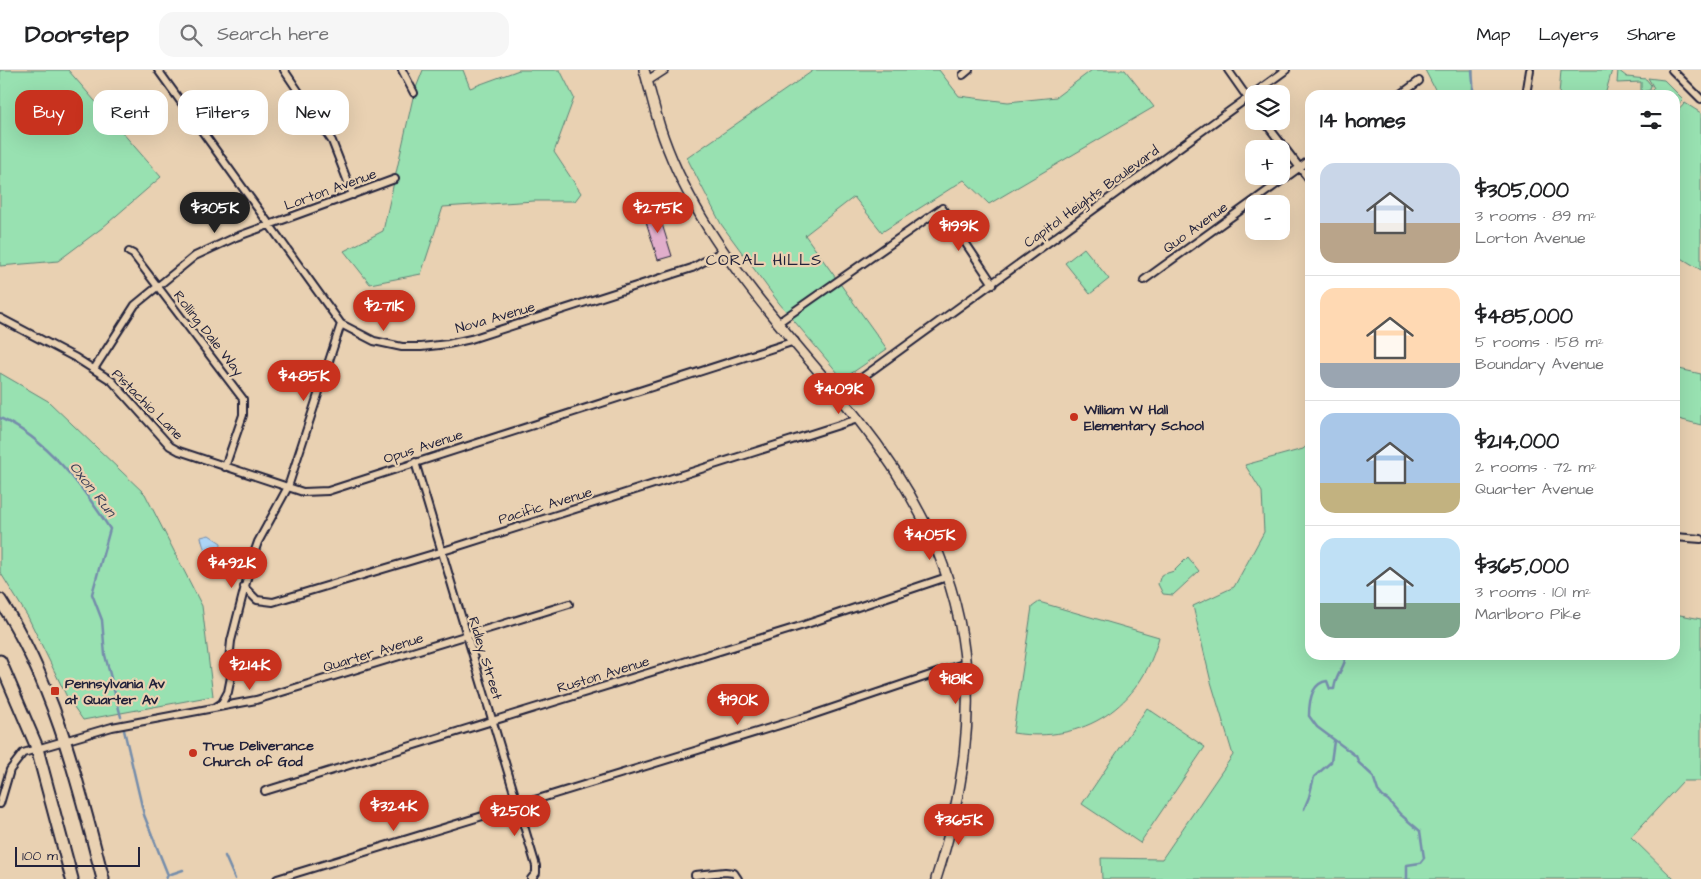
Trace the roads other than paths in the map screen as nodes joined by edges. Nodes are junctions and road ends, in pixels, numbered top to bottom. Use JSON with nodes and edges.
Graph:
{"nodes":[{"id":1,"x":158,"y":70,"type":"edge"},
{"id":2,"x":284,"y":70,"type":"edge"},
{"id":3,"x":402,"y":70,"type":"edge"},
{"id":4,"x":644,"y":70,"type":"edge"},
{"id":5,"x":664,"y":70,"type":"edge"},
{"id":6,"x":969,"y":70,"type":"edge"},
{"id":7,"x":1228,"y":70,"type":"edge"},
{"id":8,"x":1286,"y":70,"type":"edge"},
{"id":9,"x":1530,"y":70,"type":"edge"},
{"id":10,"x":1672,"y":70,"type":"edge"},
{"id":11,"x":963,"y":75,"type":"dead end"},
{"id":12,"x":648,"y":81,"type":"junction"},
{"id":13,"x":1419,"y":81,"type":"dead end"},
{"id":14,"x":1265,"y":85,"type":"edge"},
{"id":15,"x":1407,"y":90,"type":"edge"},
{"id":16,"x":1527,"y":90,"type":"edge"},
{"id":17,"x":414,"y":93,"type":"dead end"},
{"id":18,"x":1245,"y":95,"type":"edge"},
{"id":19,"x":1245,"y":99,"type":"edge"},
{"id":20,"x":1701,"y":99,"type":"edge"},
{"id":21,"x":1271,"y":130,"type":"edge"},
{"id":22,"x":1305,"y":164,"type":"edge"},
{"id":23,"x":1299,"y":168,"type":"junction"},
{"id":24,"x":1305,"y":175,"type":"edge"},
{"id":25,"x":394,"y":179,"type":"dead end"},
{"id":26,"x":353,"y":195,"type":"junction"},
{"id":27,"x":269,"y":224,"type":"junction"},
{"id":28,"x":723,"y":251,"type":"junction"},
{"id":29,"x":129,"y":252,"type":"dead end"},
{"id":30,"x":1144,"y":280,"type":"dead end"},
{"id":31,"x":993,"y":284,"type":"junction"},
{"id":32,"x":157,"y":286,"type":"junction"},
{"id":33,"x":0,"y":318,"type":"edge"},
{"id":34,"x":779,"y":322,"type":"junction"},
{"id":35,"x":341,"y":324,"type":"junction"},
{"id":36,"x":795,"y":341,"type":"junction"},
{"id":37,"x":94,"y":369,"type":"junction"},
{"id":38,"x":838,"y":395,"type":"junction"},
{"id":39,"x":858,"y":419,"type":"junction"},
{"id":40,"x":415,"y":462,"type":"junction"},
{"id":41,"x":225,"y":467,"type":"junction"},
{"id":42,"x":288,"y":487,"type":"junction"},
{"id":43,"x":1680,"y":536,"type":"edge"},
{"id":44,"x":1701,"y":539,"type":"edge"},
{"id":45,"x":440,"y":552,"type":"junction"},
{"id":46,"x":947,"y":577,"type":"junction"},
{"id":47,"x":244,"y":587,"type":"junction"},
{"id":48,"x":0,"y":600,"type":"edge"},
{"id":49,"x":569,"y":604,"type":"dead end"},
{"id":50,"x":466,"y":636,"type":"junction"},
{"id":51,"x":0,"y":660,"type":"edge"},
{"id":52,"x":966,"y":663,"type":"junction"},
{"id":53,"x":213,"y":709,"type":"junction"},
{"id":54,"x":492,"y":722,"type":"junction"},
{"id":55,"x":64,"y":739,"type":"junction"},
{"id":56,"x":37,"y":748,"type":"junction"},
{"id":57,"x":265,"y":791,"type":"dead end"},
{"id":58,"x":0,"y":804,"type":"edge"},
{"id":59,"x":516,"y":805,"type":"junction"},
{"id":60,"x":695,"y":875,"type":"dead end"},
{"id":61,"x":72,"y":879,"type":"edge"},
{"id":62,"x":103,"y":879,"type":"edge"},
{"id":63,"x":278,"y":879,"type":"edge"},
{"id":64,"x":531,"y":879,"type":"edge"},
{"id":65,"x":738,"y":879,"type":"edge"},
{"id":66,"x":936,"y":879,"type":"edge"}],
"edges":[{"from":1,"to":27,"type":"street","name":"Nova Avenue"},
{"from":2,"to":26,"type":"street"},
{"from":3,"to":17,"type":"street"},
{"from":4,"to":12,"type":"main road"},
{"from":5,"to":12,"type":"street"},
{"from":6,"to":11,"type":"street"},
{"from":7,"to":18,"type":"street"},
{"from":8,"to":14,"type":"street","name":"Capitol Heights Boulevard"},
{"from":9,"to":16,"type":"street"},
{"from":10,"to":20,"type":"street"},
{"from":12,"to":28,"type":"main road"},
{"from":13,"to":15,"type":"street"},
{"from":19,"to":31,"type":"street","name":"Capitol Heights Boulevard"},
{"from":21,"to":23,"type":"street"},
{"from":22,"to":23,"type":"street","name":"Quo Avenue"},
{"from":23,"to":24,"type":"street"},
{"from":23,"to":30,"type":"street","name":"Quo Avenue"},
{"from":25,"to":26,"type":"street","name":"Lorton Avenue"},
{"from":26,"to":27,"type":"street","name":"Lorton Avenue"},
{"from":27,"to":32,"type":"street","name":"Lorton Avenue"},
{"from":27,"to":35,"type":"street","name":"Nova Avenue"},
{"from":28,"to":34,"type":"main road"},
{"from":28,"to":35,"type":"street","name":"Nova Avenue"},
{"from":29,"to":32,"type":"street","name":"Rolling Dale Way"},
{"from":31,"to":34,"type":"street"},
{"from":31,"to":38,"type":"street","name":"Capitol Heights Boulevard"},
{"from":32,"to":37,"type":"street","name":"Lorton Avenue"},
{"from":32,"to":41,"type":"street","name":"Rolling Dale Way"},
{"from":33,"to":37,"type":"street","name":"Pistachio Lane"},
{"from":34,"to":36,"type":"main road"},
{"from":35,"to":42,"type":"street"},
{"from":36,"to":38,"type":"main road"},
{"from":36,"to":40,"type":"street","name":"Opus Avenue"},
{"from":37,"to":41,"type":"street","name":"Pistachio Lane"},
{"from":38,"to":39,"type":"main road"},
{"from":39,"to":45,"type":"street","name":"Pacific Avenue"},
{"from":39,"to":46,"type":"main road"},
{"from":40,"to":42,"type":"street","name":"Opus Avenue"},
{"from":40,"to":45,"type":"street","name":"Ridley Street"},
{"from":41,"to":42,"type":"street","name":"Pistachio Lane"},
{"from":42,"to":47,"type":"street"},
{"from":43,"to":44,"type":"street"},
{"from":45,"to":47,"type":"street","name":"Pacific Avenue"},
{"from":45,"to":50,"type":"street","name":"Ridley Street"},
{"from":46,"to":52,"type":"main road"},
{"from":46,"to":54,"type":"street","name":"Ruston Avenue"},
{"from":47,"to":53,"type":"street"},
{"from":48,"to":55,"type":"highway"},
{"from":49,"to":50,"type":"street","name":"Quarter Avenue"},
{"from":50,"to":53,"type":"street","name":"Quarter Avenue"},
{"from":50,"to":54,"type":"street","name":"Ridley Street"},
{"from":51,"to":56,"type":"highway"},
{"from":52,"to":59,"type":"street"},
{"from":52,"to":66,"type":"main road"},
{"from":53,"to":55,"type":"street","name":"Quarter Avenue"},
{"from":54,"to":57,"type":"street","name":"Ruston Avenue"},
{"from":54,"to":59,"type":"street","name":"Ridley Street"},
{"from":55,"to":56,"type":"street","name":"Quarter Avenue"},
{"from":55,"to":62,"type":"highway"},
{"from":56,"to":58,"type":"street","name":"Quarter Avenue"},
{"from":56,"to":61,"type":"highway"},
{"from":59,"to":63,"type":"street"},
{"from":59,"to":64,"type":"street","name":"Ridley Street"},
{"from":60,"to":65,"type":"street"}]}
